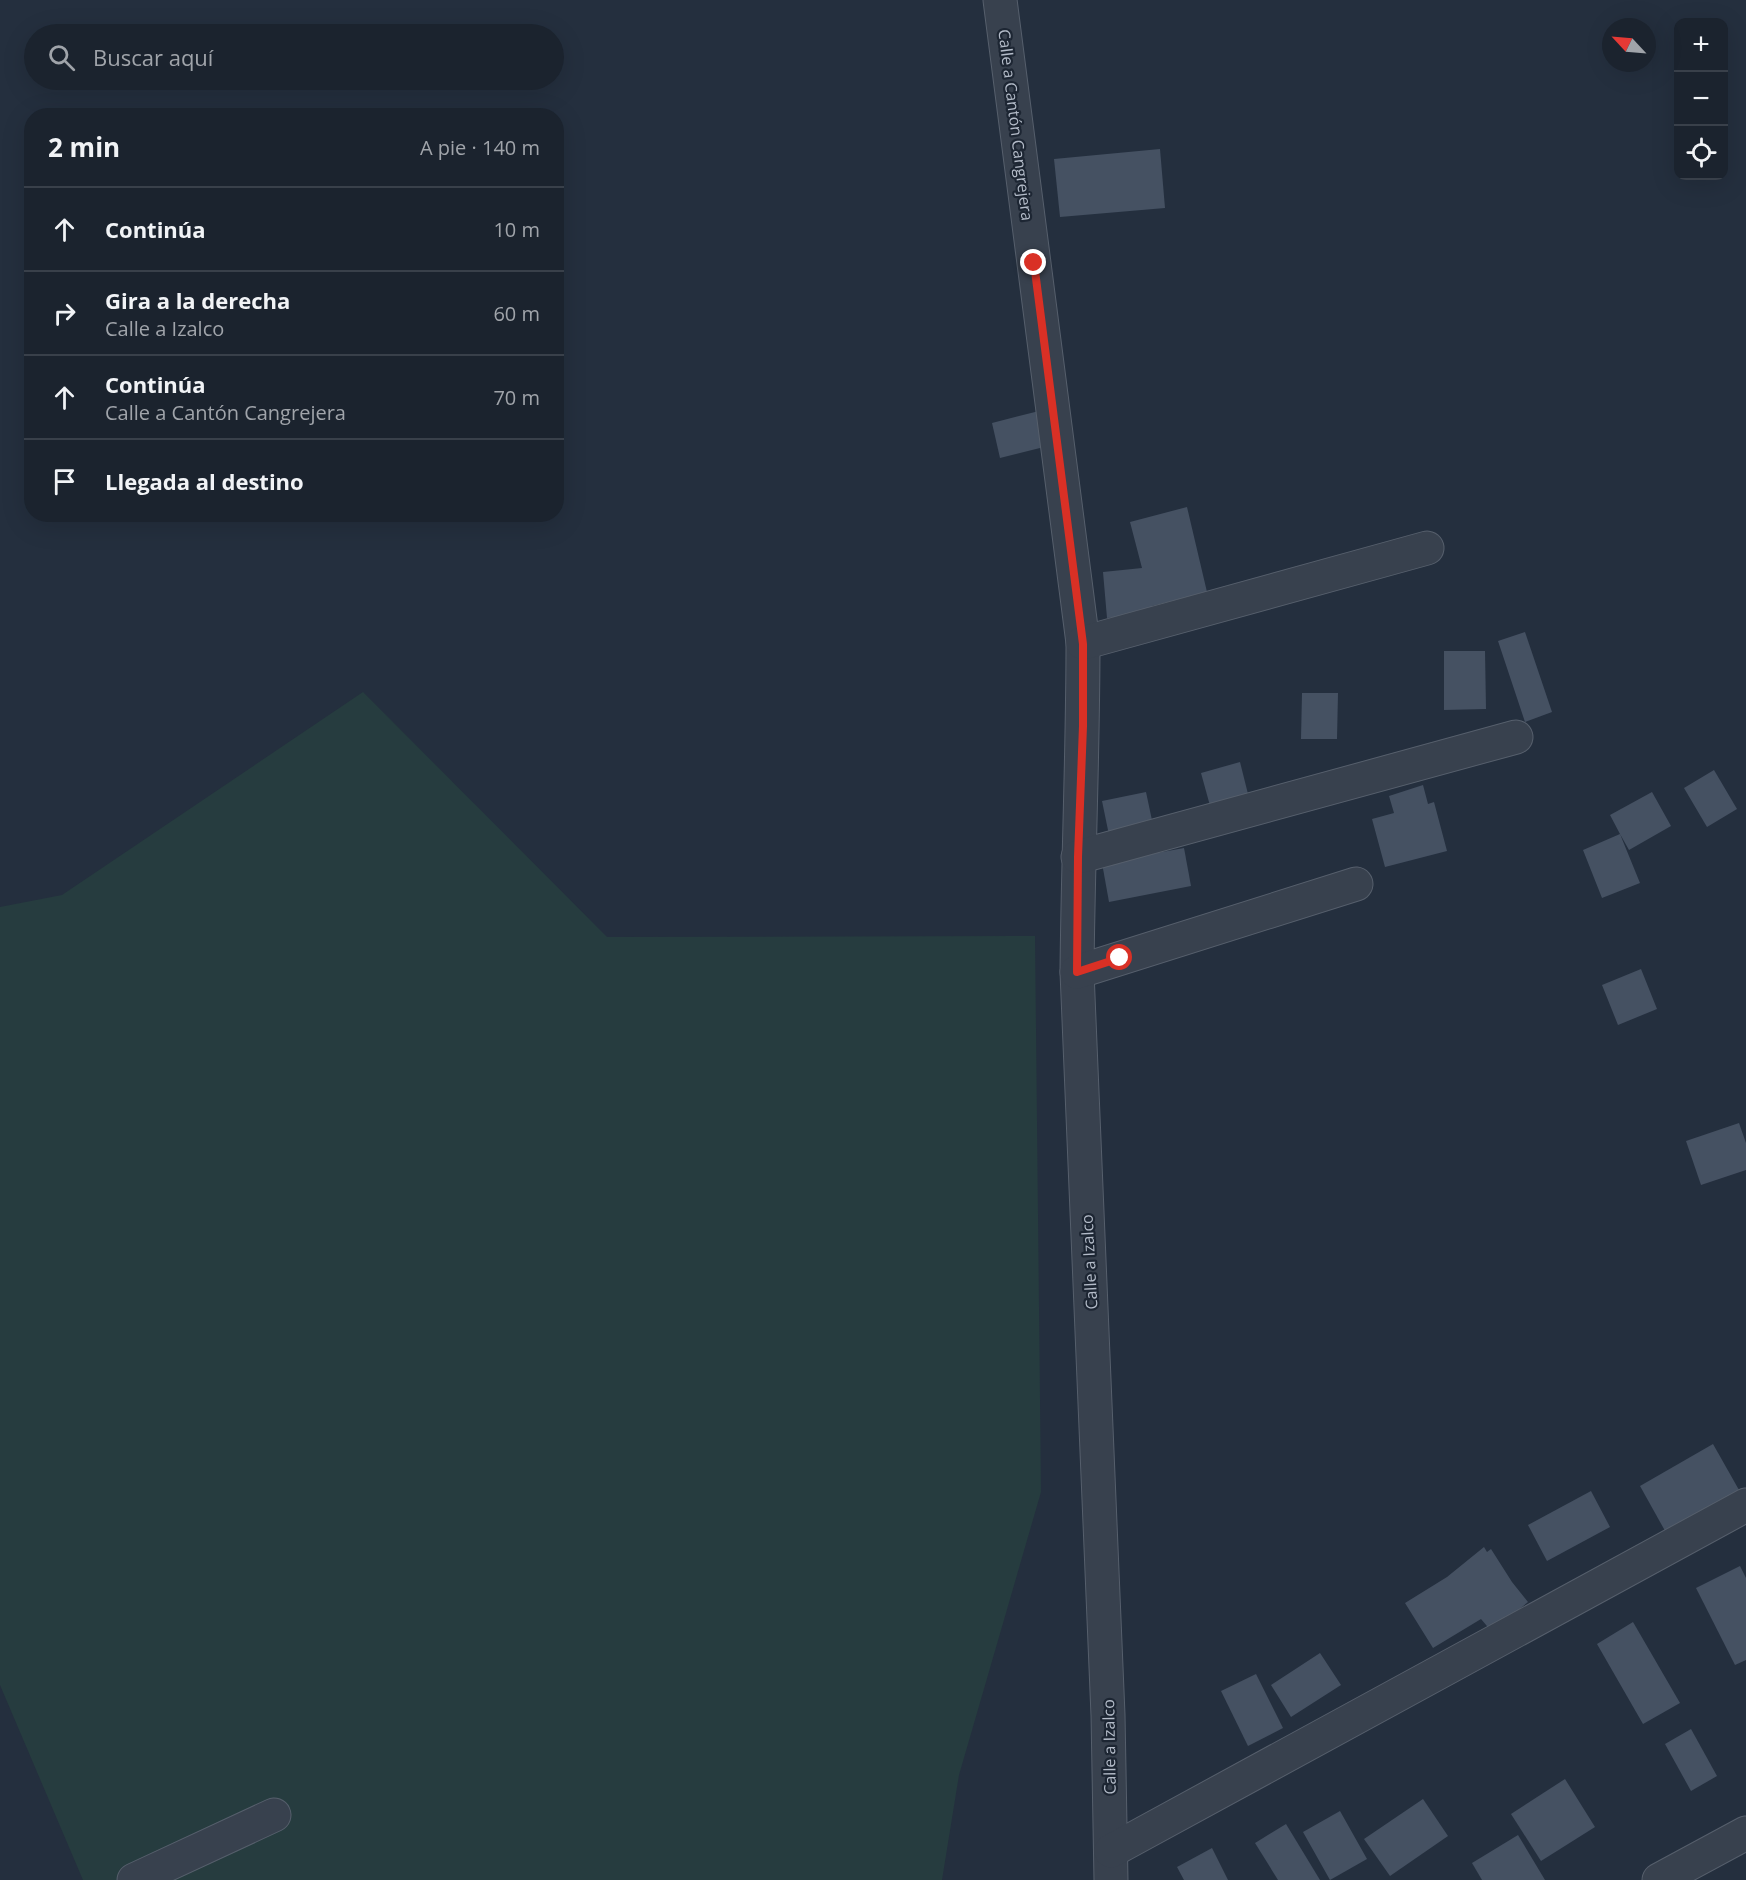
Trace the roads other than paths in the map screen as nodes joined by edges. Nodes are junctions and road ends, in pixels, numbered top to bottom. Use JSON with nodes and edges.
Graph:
{"nodes":[{"id":1,"x":1000,"y":0,"type":"edge"},
{"id":2,"x":1427,"y":549,"type":"dead end"},
{"id":3,"x":1083,"y":644,"type":"junction"},
{"id":4,"x":1516,"y":737,"type":"dead end"},
{"id":5,"x":1078,"y":857,"type":"junction"},
{"id":6,"x":1356,"y":884,"type":"dead end"},
{"id":7,"x":1077,"y":972,"type":"junction"},
{"id":8,"x":1746,"y":1505,"type":"edge"},
{"id":9,"x":274,"y":1815,"type":"dead end"},
{"id":10,"x":1746,"y":1833,"type":"edge"},
{"id":11,"x":1111,"y":1865,"type":"edge"},
{"id":12,"x":134,"y":1880,"type":"edge"},
{"id":13,"x":1659,"y":1880,"type":"edge"}],
"edges":[{"from":1,"to":3,"type":"street","name":"Calle a Cantón Cangrejera"},
{"from":2,"to":3,"type":"street"},
{"from":3,"to":5,"type":"street","name":"Calle a Izalco"},
{"from":4,"to":5,"type":"street"},
{"from":5,"to":7,"type":"street","name":"Calle a Izalco"},
{"from":6,"to":7,"type":"street"},
{"from":7,"to":11,"type":"street","name":"Calle a Izalco"},
{"from":8,"to":11,"type":"street"},
{"from":9,"to":12,"type":"street"},
{"from":10,"to":13,"type":"street"}]}
